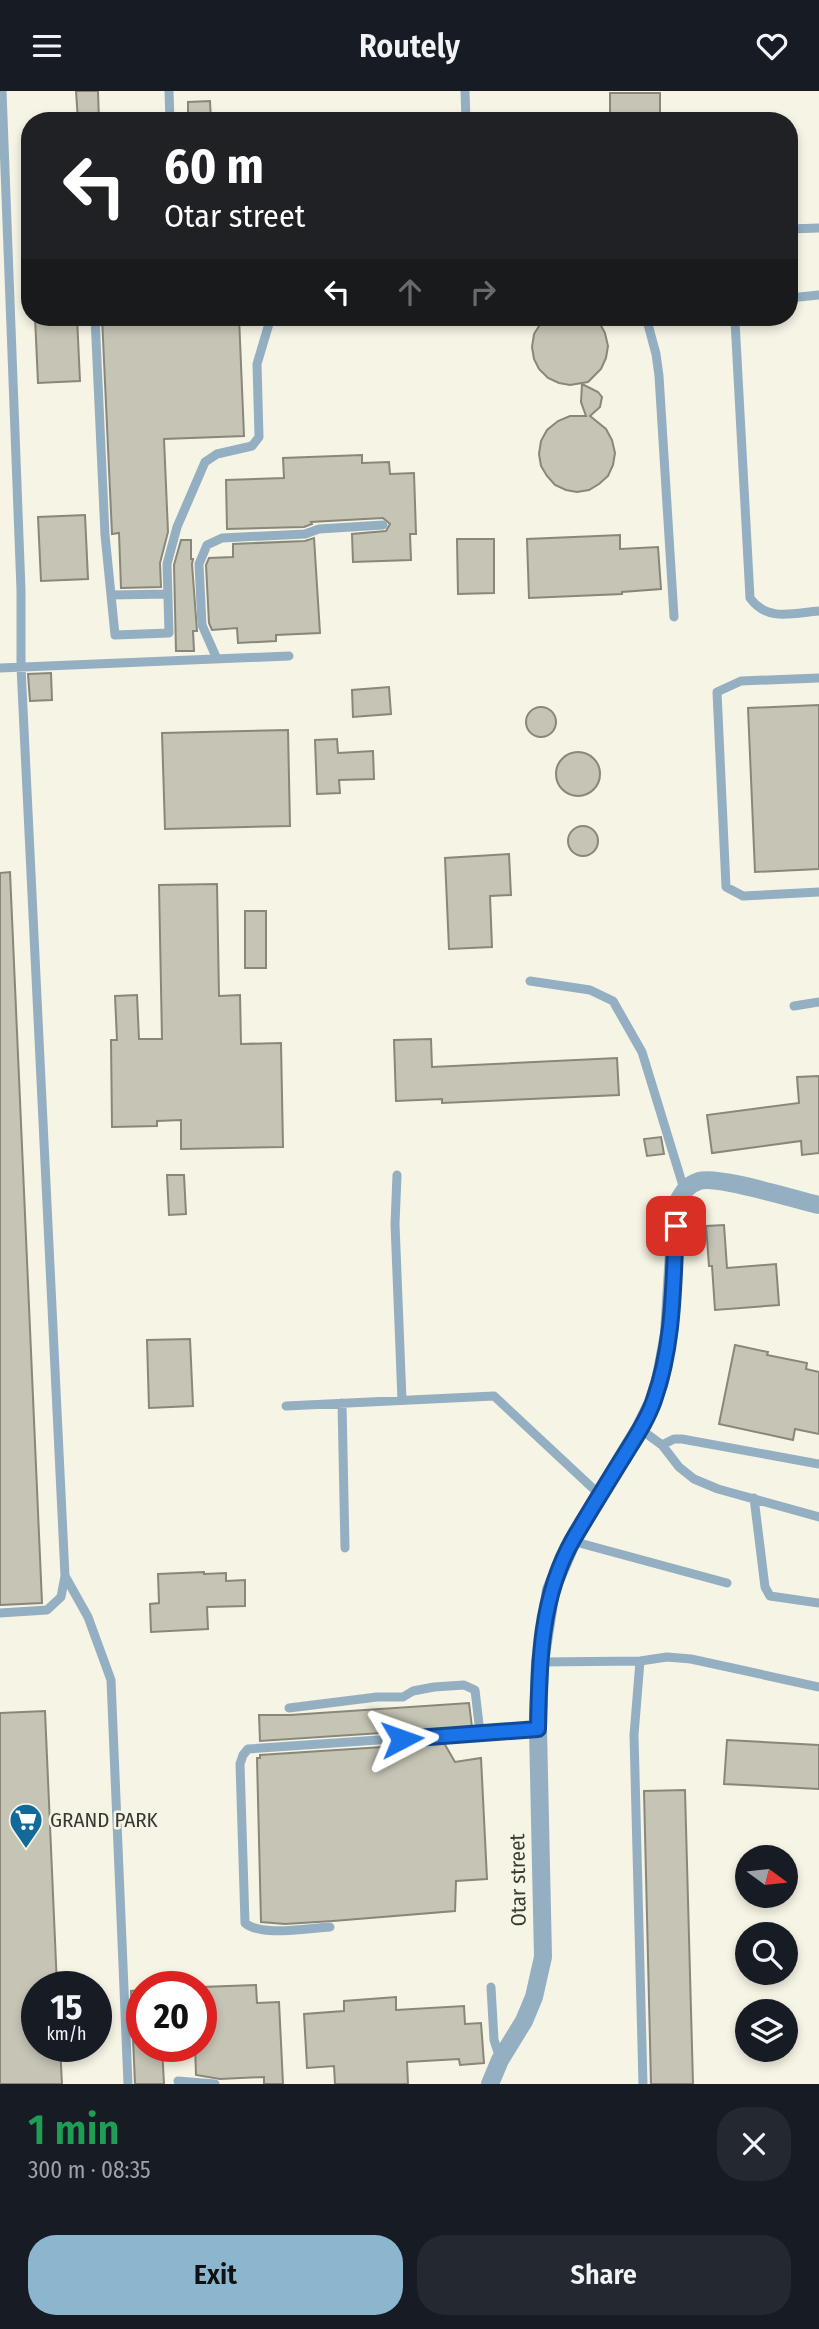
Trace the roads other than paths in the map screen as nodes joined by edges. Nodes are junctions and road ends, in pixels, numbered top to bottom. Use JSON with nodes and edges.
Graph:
{"nodes":[{"id":1,"x":2,"y":91,"type":"edge"},
{"id":2,"x":169,"y":91,"type":"edge"},
{"id":3,"x":465,"y":91,"type":"edge"},
{"id":4,"x":170,"y":112,"type":"edge"},
{"id":5,"x":466,"y":112,"type":"edge"},
{"id":6,"x":819,"y":228,"type":"edge"},
{"id":7,"x":798,"y":229,"type":"edge"},
{"id":8,"x":819,"y":295,"type":"edge"},
{"id":9,"x":798,"y":297,"type":"edge"},
{"id":10,"x":95,"y":326,"type":"edge"},
{"id":11,"x":268,"y":326,"type":"edge"},
{"id":12,"x":648,"y":326,"type":"edge"},
{"id":13,"x":736,"y":326,"type":"edge"},
{"id":14,"x":383,"y":525,"type":"dead end"},
{"id":15,"x":167,"y":593,"type":"junction"},
{"id":16,"x":111,"y":595,"type":"junction"},
{"id":17,"x":819,"y":611,"type":"edge"},
{"id":18,"x":674,"y":617,"type":"dead end"},
{"id":19,"x":289,"y":656,"type":"dead end"},
{"id":20,"x":217,"y":659,"type":"junction"},
{"id":21,"x":21,"y":667,"type":"junction"},
{"id":22,"x":0,"y":668,"type":"edge"},
{"id":23,"x":819,"y":678,"type":"edge"},
{"id":24,"x":819,"y":892,"type":"edge"},
{"id":25,"x":530,"y":981,"type":"dead end"},
{"id":26,"x":819,"y":1002,"type":"edge"},
{"id":27,"x":794,"y":1006,"type":"dead end"},
{"id":28,"x":397,"y":1175,"type":"dead end"},
{"id":29,"x":684,"y":1189,"type":"junction"},
{"id":30,"x":819,"y":1205,"type":"edge"},
{"id":31,"x":402,"y":1400,"type":"junction"},
{"id":32,"x":342,"y":1403,"type":"junction"},
{"id":33,"x":286,"y":1406,"type":"dead end"},
{"id":34,"x":640,"y":1429,"type":"junction"},
{"id":35,"x":662,"y":1445,"type":"junction"},
{"id":36,"x":819,"y":1464,"type":"edge"},
{"id":37,"x":600,"y":1496,"type":"junction"},
{"id":38,"x":754,"y":1499,"type":"junction"},
{"id":39,"x":819,"y":1517,"type":"edge"},
{"id":40,"x":572,"y":1541,"type":"junction"},
{"id":41,"x":345,"y":1548,"type":"dead end"},
{"id":42,"x":65,"y":1576,"type":"junction"},
{"id":43,"x":727,"y":1583,"type":"dead end"},
{"id":44,"x":819,"y":1603,"type":"edge"},
{"id":45,"x":0,"y":1613,"type":"edge"},
{"id":46,"x":640,"y":1661,"type":"junction"},
{"id":47,"x":540,"y":1662,"type":"junction"},
{"id":48,"x":819,"y":1687,"type":"edge"},
{"id":49,"x":289,"y":1708,"type":"dead end"},
{"id":50,"x":538,"y":1729,"type":"junction"},
{"id":51,"x":480,"y":1733,"type":"junction"},
{"id":52,"x":330,"y":1927,"type":"dead end"},
{"id":53,"x":491,"y":1987,"type":"dead end"},
{"id":54,"x":500,"y":2060,"type":"junction"},
{"id":55,"x":178,"y":2081,"type":"dead end"},
{"id":56,"x":128,"y":2084,"type":"edge"},
{"id":57,"x":215,"y":2084,"type":"edge"},
{"id":58,"x":490,"y":2084,"type":"edge"},
{"id":59,"x":643,"y":2084,"type":"edge"}],
"edges":[{"from":1,"to":21,"type":"lane"},
{"from":2,"to":4,"type":"lane"},
{"from":3,"to":5,"type":"lane"},
{"from":6,"to":7,"type":"lane"},
{"from":8,"to":9,"type":"lane"},
{"from":10,"to":16,"type":"lane"},
{"from":11,"to":15,"type":"lane"},
{"from":12,"to":18,"type":"lane"},
{"from":13,"to":17,"type":"lane"},
{"from":14,"to":20,"type":"lane"},
{"from":15,"to":16,"type":"lane"},
{"from":15,"to":16,"type":"lane"},
{"from":19,"to":20,"type":"lane"},
{"from":20,"to":21,"type":"lane"},
{"from":21,"to":22,"type":"lane"},
{"from":21,"to":42,"type":"lane"},
{"from":23,"to":24,"type":"lane"},
{"from":25,"to":29,"type":"lane"},
{"from":26,"to":27,"type":"lane"},
{"from":28,"to":31,"type":"lane"},
{"from":29,"to":30,"type":"street"},
{"from":29,"to":34,"type":"street","name":"Otar street"},
{"from":31,"to":32,"type":"lane"},
{"from":31,"to":37,"type":"lane"},
{"from":32,"to":33,"type":"lane"},
{"from":32,"to":41,"type":"lane"},
{"from":34,"to":35,"type":"lane"},
{"from":34,"to":37,"type":"street","name":"Otar street"},
{"from":35,"to":36,"type":"lane"},
{"from":35,"to":38,"type":"lane"},
{"from":37,"to":40,"type":"street","name":"Otar street"},
{"from":38,"to":39,"type":"lane"},
{"from":38,"to":44,"type":"lane"},
{"from":40,"to":43,"type":"lane"},
{"from":40,"to":47,"type":"street","name":"Otar street"},
{"from":42,"to":45,"type":"lane"},
{"from":42,"to":56,"type":"lane"},
{"from":46,"to":47,"type":"lane"},
{"from":46,"to":48,"type":"lane"},
{"from":46,"to":59,"type":"lane"},
{"from":47,"to":50,"type":"street","name":"Otar street"},
{"from":49,"to":51,"type":"lane"},
{"from":50,"to":51,"type":"lane"},
{"from":50,"to":54,"type":"street","name":"Otar street"},
{"from":51,"to":52,"type":"lane"},
{"from":53,"to":54,"type":"lane"},
{"from":54,"to":58,"type":"street","name":"Otar street"},
{"from":55,"to":57,"type":"lane"}]}
